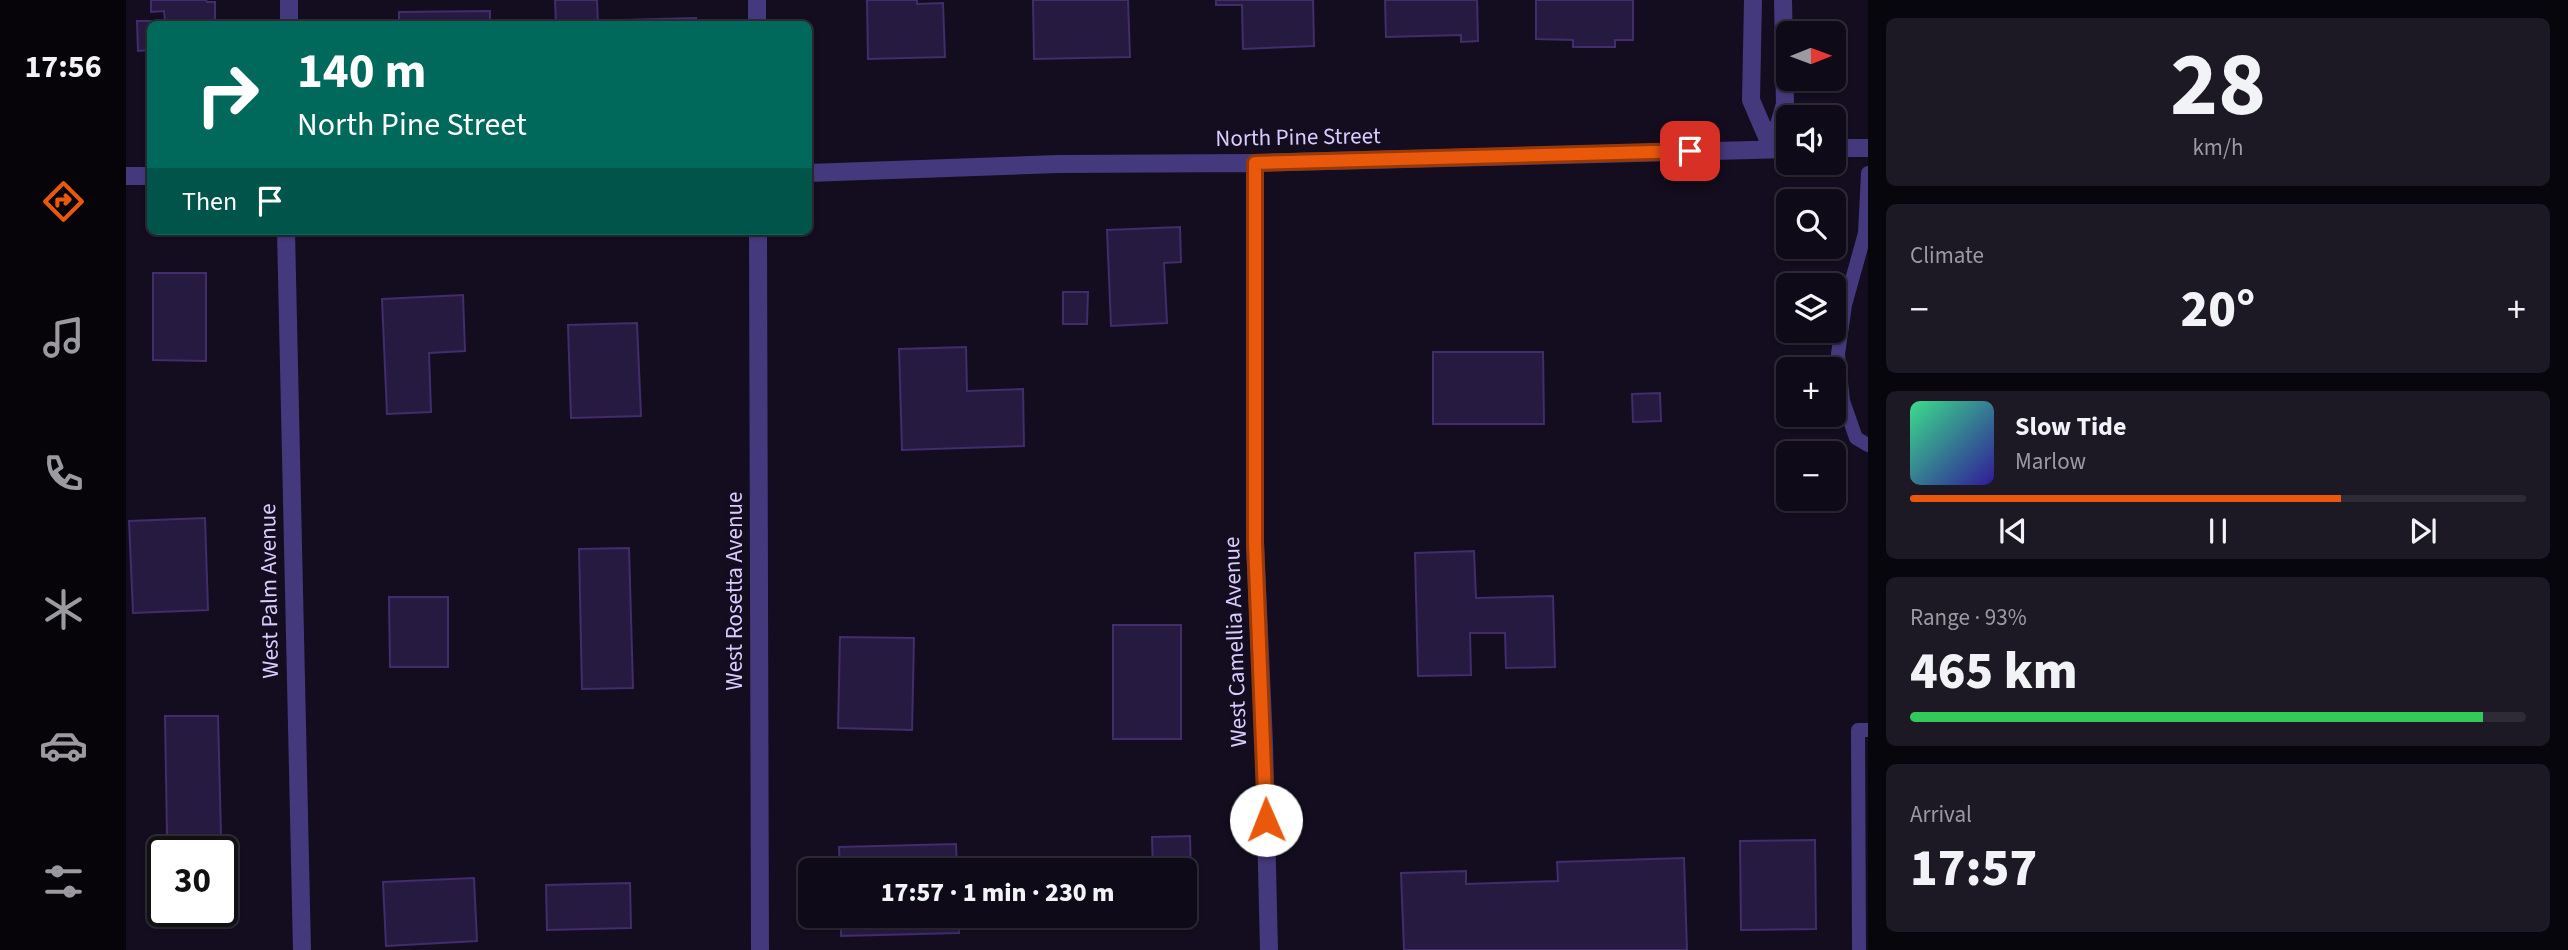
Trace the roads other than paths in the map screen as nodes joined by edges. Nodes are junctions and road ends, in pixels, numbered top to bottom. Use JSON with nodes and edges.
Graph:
{"nodes":[{"id":1,"x":289,"y":0,"type":"edge"},
{"id":2,"x":757,"y":0,"type":"edge"},
{"id":3,"x":1753,"y":0,"type":"edge"},
{"id":4,"x":1783,"y":0,"type":"edge"},
{"id":5,"x":289,"y":21,"type":"edge"},
{"id":6,"x":757,"y":21,"type":"edge"},
{"id":7,"x":1785,"y":105,"type":"edge"},
{"id":8,"x":1776,"y":142,"type":"edge"},
{"id":9,"x":1846,"y":148,"type":"edge"},
{"id":10,"x":1868,"y":148,"type":"edge"},
{"id":11,"x":1776,"y":149,"type":"edge"},
{"id":12,"x":1255,"y":163,"type":"junction"},
{"id":13,"x":812,"y":173,"type":"edge"},
{"id":14,"x":1868,"y":173,"type":"edge"},
{"id":15,"x":126,"y":176,"type":"edge"},
{"id":16,"x":147,"y":176,"type":"edge"},
{"id":17,"x":286,"y":235,"type":"edge"},
{"id":18,"x":758,"y":235,"type":"edge"},
{"id":19,"x":1864,"y":258,"type":"edge"},
{"id":20,"x":1868,"y":445,"type":"edge"},
{"id":21,"x":1868,"y":730,"type":"edge"},
{"id":22,"x":302,"y":950,"type":"edge"},
{"id":23,"x":760,"y":950,"type":"edge"},
{"id":24,"x":1269,"y":950,"type":"edge"},
{"id":25,"x":1858,"y":950,"type":"edge"}],
"edges":[{"from":1,"to":5,"type":"street"},
{"from":2,"to":6,"type":"street"},
{"from":3,"to":8,"type":"street"},
{"from":4,"to":7,"type":"street"},
{"from":9,"to":10,"type":"street"},
{"from":11,"to":12,"type":"street","name":"North Pine Street"},
{"from":12,"to":13,"type":"street","name":"North Pine Street"},
{"from":12,"to":24,"type":"street","name":"West Camellia Avenue"},
{"from":14,"to":19,"type":"lane"},
{"from":15,"to":16,"type":"street"},
{"from":17,"to":22,"type":"street","name":"West Palm Avenue"},
{"from":18,"to":23,"type":"street","name":"West Rosetta Avenue"},
{"from":19,"to":20,"type":"lane"},
{"from":21,"to":25,"type":"lane"}]}
